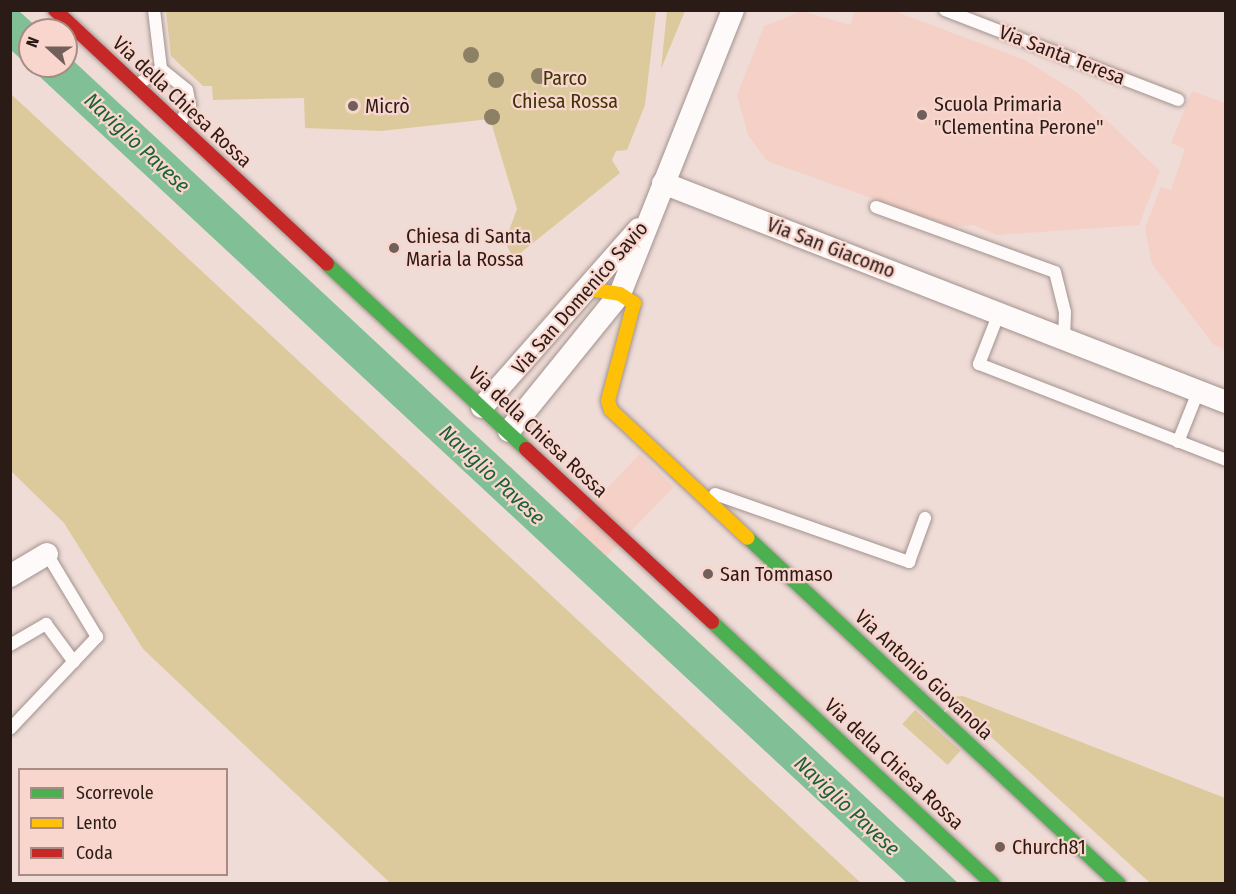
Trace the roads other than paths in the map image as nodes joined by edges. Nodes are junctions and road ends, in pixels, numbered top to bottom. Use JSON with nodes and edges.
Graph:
{"nodes":[{"id":1,"x":56,"y":10,"type":"edge"},
{"id":2,"x":154,"y":10,"type":"edge"},
{"id":3,"x":733,"y":10,"type":"edge"},
{"id":4,"x":945,"y":10,"type":"edge"},
{"id":5,"x":161,"y":69,"type":"junction"},
{"id":6,"x":136,"y":86,"type":"junction"},
{"id":7,"x":1178,"y":100,"type":"dead end"},
{"id":8,"x":178,"y":125,"type":"junction"},
{"id":9,"x":663,"y":183,"type":"junction"},
{"id":10,"x":876,"y":207,"type":"dead end"},
{"id":11,"x":652,"y":214,"type":"junction"},
{"id":12,"x":589,"y":289,"type":"junction"},
{"id":13,"x":620,"y":294,"type":"junction"},
{"id":14,"x":999,"y":313,"type":"junction"},
{"id":15,"x":1064,"y":339,"type":"junction"},
{"id":16,"x":1198,"y":392,"type":"junction"},
{"id":17,"x":608,"y":400,"type":"joint"},
{"id":18,"x":1226,"y":402,"type":"edge"},
{"id":19,"x":482,"y":407,"type":"junction"},
{"id":20,"x":509,"y":431,"type":"junction"},
{"id":21,"x":1178,"y":442,"type":"junction"},
{"id":22,"x":1226,"y":460,"type":"edge"},
{"id":23,"x":702,"y":495,"type":"junction"},
{"id":24,"x":926,"y":518,"type":"dead end"},
{"id":25,"x":47,"y":554,"type":"joint"},
{"id":26,"x":10,"y":576,"type":"edge"},
{"id":27,"x":10,"y":645,"type":"edge"},
{"id":28,"x":74,"y":662,"type":"junction"},
{"id":29,"x":10,"y":729,"type":"edge"},
{"id":30,"x":993,"y":884,"type":"edge"},
{"id":31,"x":1119,"y":884,"type":"edge"}],
"edges":[{"from":1,"to":6,"type":"main road","name":"Via della Chiesa Rossa"},
{"from":2,"to":5,"type":"lane"},
{"from":3,"to":9,"type":"street","name":"Via San Domenico Savio"},
{"from":4,"to":7,"type":"lane","name":"Via Santa Teresa"},
{"from":5,"to":6,"type":"lane"},
{"from":5,"to":8,"type":"lane"},
{"from":6,"to":8,"type":"main road","name":"Via della Chiesa Rossa"},
{"from":8,"to":19,"type":"main road","name":"Via della Chiesa Rossa"},
{"from":9,"to":11,"type":"street","name":"Via San Domenico Savio"},
{"from":9,"to":14,"type":"street","name":"Via San Giacomo"},
{"from":10,"to":15,"type":"lane"},
{"from":11,"to":12,"type":"street","name":"Via San Domenico Savio"},
{"from":11,"to":13,"type":"street","name":"Via San Domenico Savio"},
{"from":12,"to":13,"type":"main road"},
{"from":12,"to":19,"type":"street","name":"Via San Domenico Savio"},
{"from":13,"to":17,"type":"main road","name":"Via San Domenico Savio"},
{"from":13,"to":20,"type":"street","name":"Via San Domenico Savio"},
{"from":14,"to":15,"type":"street","name":"Via San Giacomo"},
{"from":14,"to":21,"type":"lane"},
{"from":15,"to":16,"type":"street","name":"Via San Giacomo"},
{"from":16,"to":18,"type":"street","name":"Via San Giacomo"},
{"from":16,"to":21,"type":"lane"},
{"from":17,"to":23,"type":"main road","name":"Via Antonio Giovanola"},
{"from":19,"to":20,"type":"main road","name":"Via della Chiesa Rossa"},
{"from":20,"to":30,"type":"main road","name":"Via della Chiesa Rossa"},
{"from":21,"to":22,"type":"lane"},
{"from":23,"to":24,"type":"lane"},
{"from":23,"to":31,"type":"main road","name":"Via Antonio Giovanola"},
{"from":25,"to":26,"type":"street"},
{"from":25,"to":28,"type":"lane"},
{"from":27,"to":28,"type":"lane"},
{"from":28,"to":29,"type":"lane"}]}
